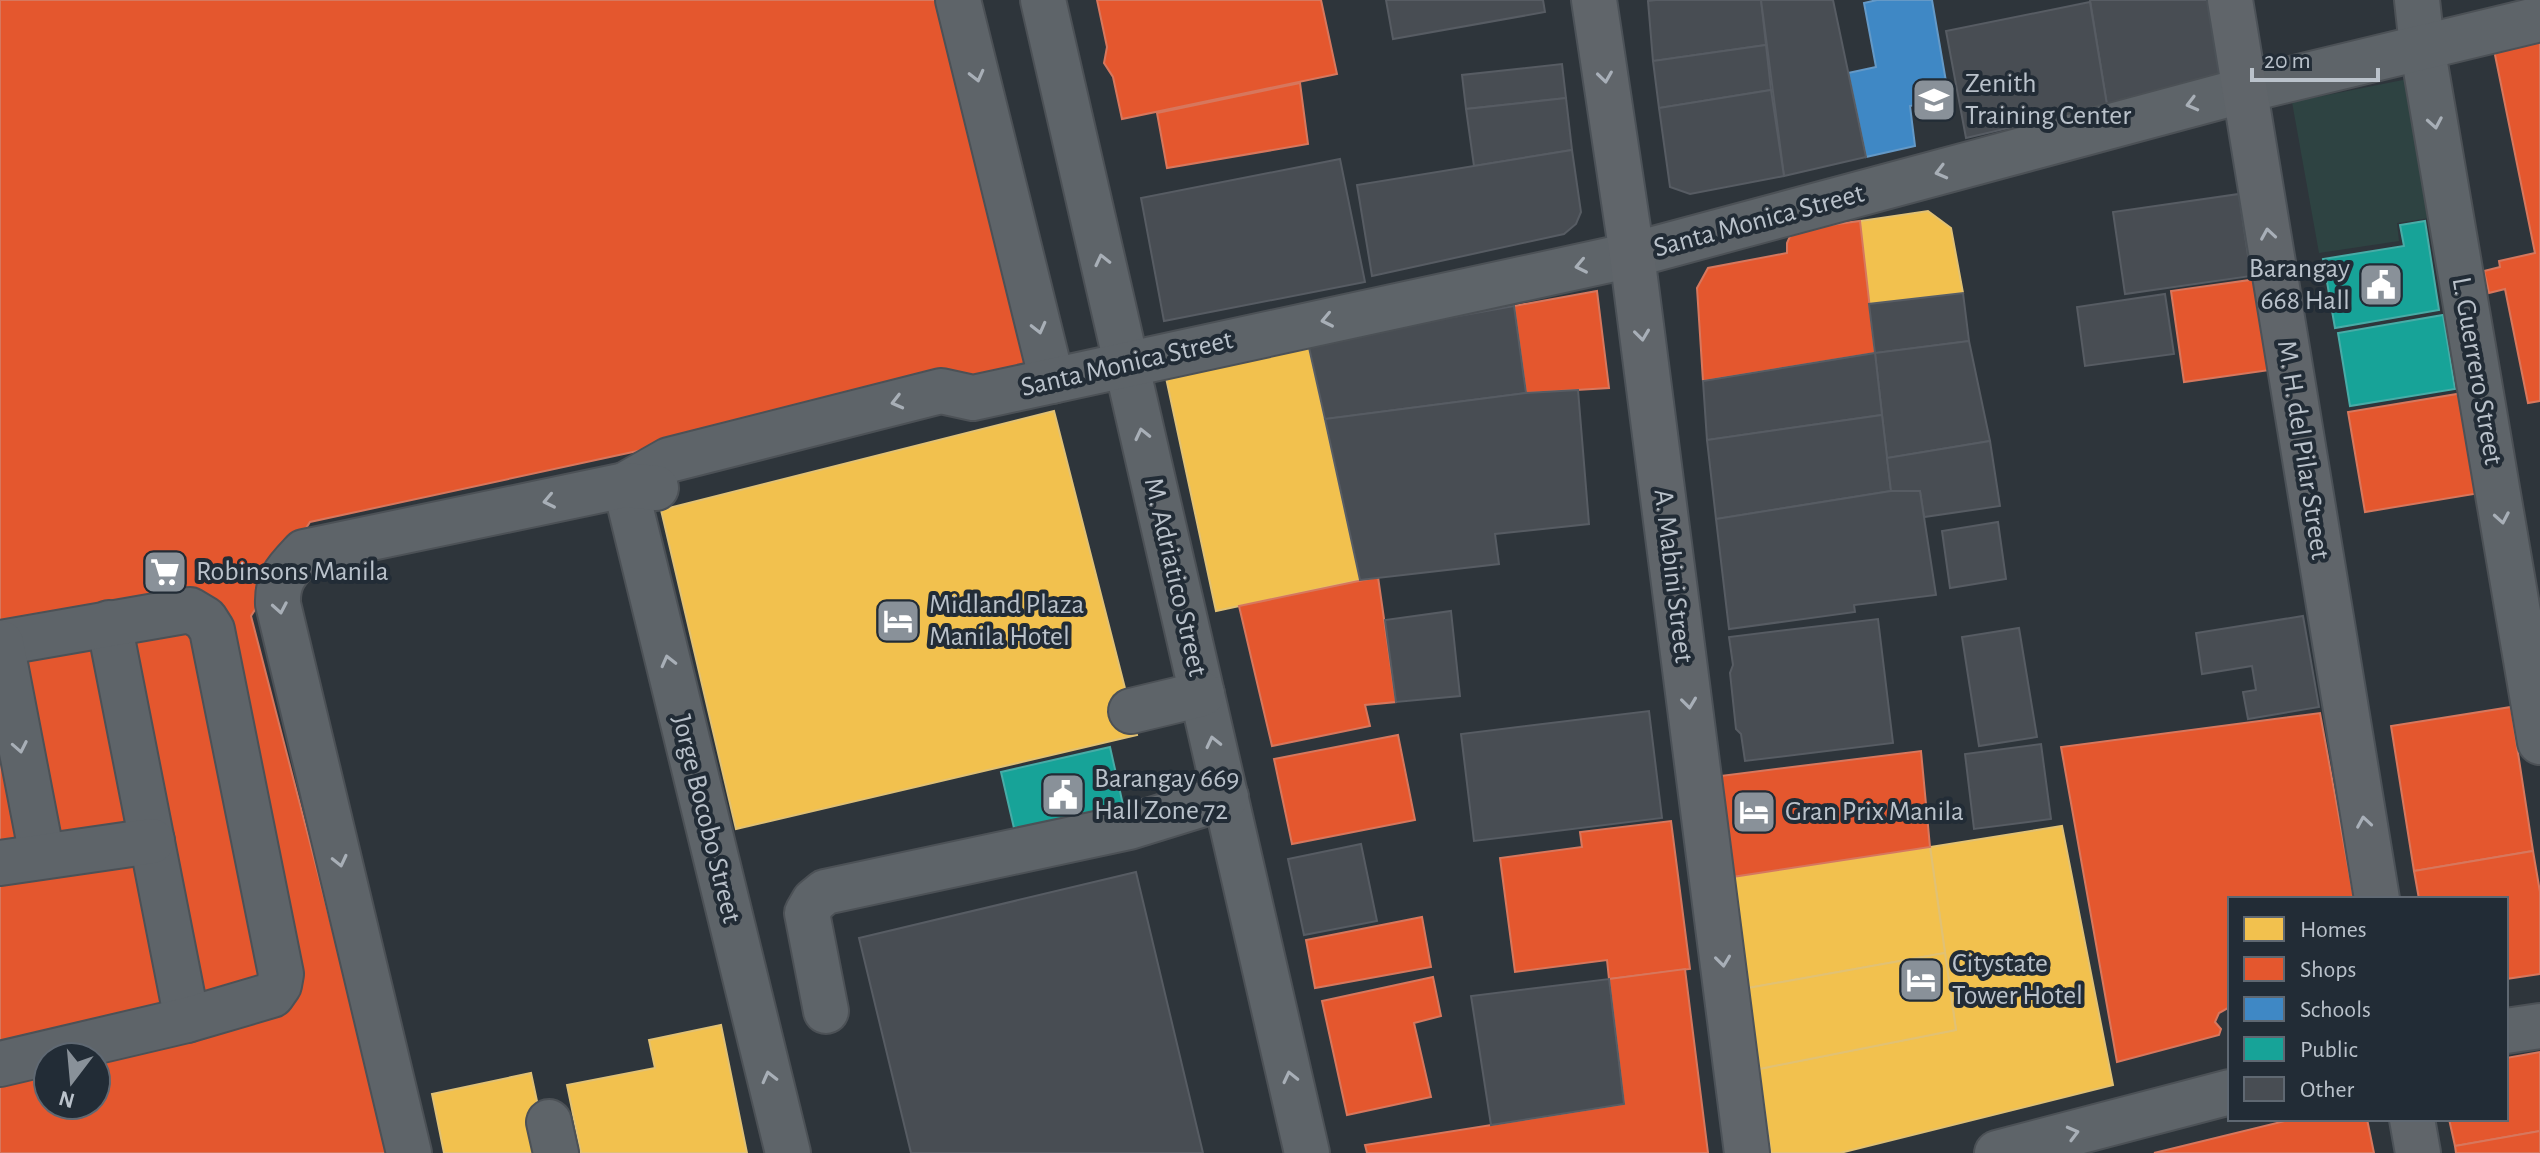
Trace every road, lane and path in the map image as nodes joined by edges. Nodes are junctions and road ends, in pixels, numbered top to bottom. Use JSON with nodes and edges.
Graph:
{"nodes":[{"id":1,"x":958,"y":0,"type":"edge"},
{"id":2,"x":1043,"y":0,"type":"edge"},
{"id":3,"x":1594,"y":0,"type":"edge"},
{"id":4,"x":2230,"y":0,"type":"edge"},
{"id":5,"x":2417,"y":0,"type":"edge"},
{"id":6,"x":2540,"y":19,"type":"edge"},
{"id":7,"x":2422,"y":46,"type":"junction"},
{"id":8,"x":2245,"y":90,"type":"junction"},
{"id":9,"x":1632,"y":255,"type":"junction"},
{"id":10,"x":1126,"y":364,"type":"junction"},
{"id":11,"x":1052,"y":381,"type":"junction"},
{"id":12,"x":625,"y":485,"type":"junction"},
{"id":13,"x":109,"y":623,"type":"junction"},
{"id":14,"x":0,"y":643,"type":"edge"},
{"id":15,"x":1202,"y":694,"type":"junction"},
{"id":16,"x":1131,"y":711,"type":"dead end"},
{"id":17,"x":2540,"y":742,"type":"edge"},
{"id":18,"x":1226,"y":797,"type":"junction"},
{"id":19,"x":152,"y":841,"type":"junction"},
{"id":20,"x":21,"y":860,"type":"edge"},
{"id":21,"x":2377,"y":897,"type":"edge"},
{"id":22,"x":826,"y":1011,"type":"dead end"},
{"id":23,"x":187,"y":1020,"type":"junction"},
{"id":24,"x":2540,"y":1026,"type":"edge"},
{"id":25,"x":2508,"y":1031,"type":"edge"},
{"id":26,"x":0,"y":1064,"type":"edge"},
{"id":27,"x":2228,"y":1093,"type":"edge"},
{"id":28,"x":2412,"y":1121,"type":"edge"},
{"id":29,"x":409,"y":1153,"type":"edge"},
{"id":30,"x":788,"y":1153,"type":"edge"},
{"id":31,"x":1307,"y":1153,"type":"edge"},
{"id":32,"x":1747,"y":1153,"type":"edge"},
{"id":33,"x":1997,"y":1153,"type":"edge"},
{"id":34,"x":2418,"y":1153,"type":"edge"}],
"edges":[{"from":1,"to":11,"type":"street","one_way":true},
{"from":10,"to":2,"type":"street","name":"M. Adriatico Street","one_way":true},
{"from":3,"to":9,"type":"main road","name":"A. Mabini Street","one_way":true},
{"from":4,"to":8,"type":"main road","name":"M. H. del Pilar Street"},
{"from":5,"to":7,"type":"street","name":"L. Guerrero Street"},
{"from":6,"to":7,"type":"street","name":"Santa Monica Street"},
{"from":7,"to":8,"type":"street","name":"Santa Monica Street"},
{"from":7,"to":17,"type":"street","name":"L. Guerrero Street","one_way":true},
{"from":8,"to":9,"type":"street","name":"Santa Monica Street","one_way":true},
{"from":21,"to":8,"type":"main road","name":"M. H. del Pilar Street","one_way":true},
{"from":9,"to":10,"type":"street","name":"Santa Monica Street","one_way":true},
{"from":9,"to":32,"type":"main road","name":"A. Mabini Street","one_way":true},
{"from":10,"to":11,"type":"street","name":"Santa Monica Street"},
{"from":15,"to":10,"type":"street","name":"M. Adriatico Street","one_way":true},
{"from":11,"to":12,"type":"street","name":"Santa Monica Street"},
{"from":12,"to":29,"type":"street","name":"Santa Monica Street","one_way":true},
{"from":30,"to":12,"type":"street","name":"Jorge Bocobo Street","one_way":true},
{"from":13,"to":14,"type":"street"},
{"from":13,"to":19,"type":"street"},
{"from":13,"to":23,"type":"street"},
{"from":14,"to":20,"type":"street","one_way":true},
{"from":15,"to":16,"type":"street"},
{"from":18,"to":15,"type":"street","name":"M. Adriatico Street","one_way":true},
{"from":18,"to":22,"type":"street"},
{"from":31,"to":18,"type":"street","name":"M. Adriatico Street","one_way":true},
{"from":19,"to":20,"type":"street"},
{"from":19,"to":23,"type":"street"},
{"from":23,"to":26,"type":"street"},
{"from":24,"to":25,"type":"street"},
{"from":33,"to":27,"type":"street","one_way":true},
{"from":28,"to":34,"type":"main road"}]}
